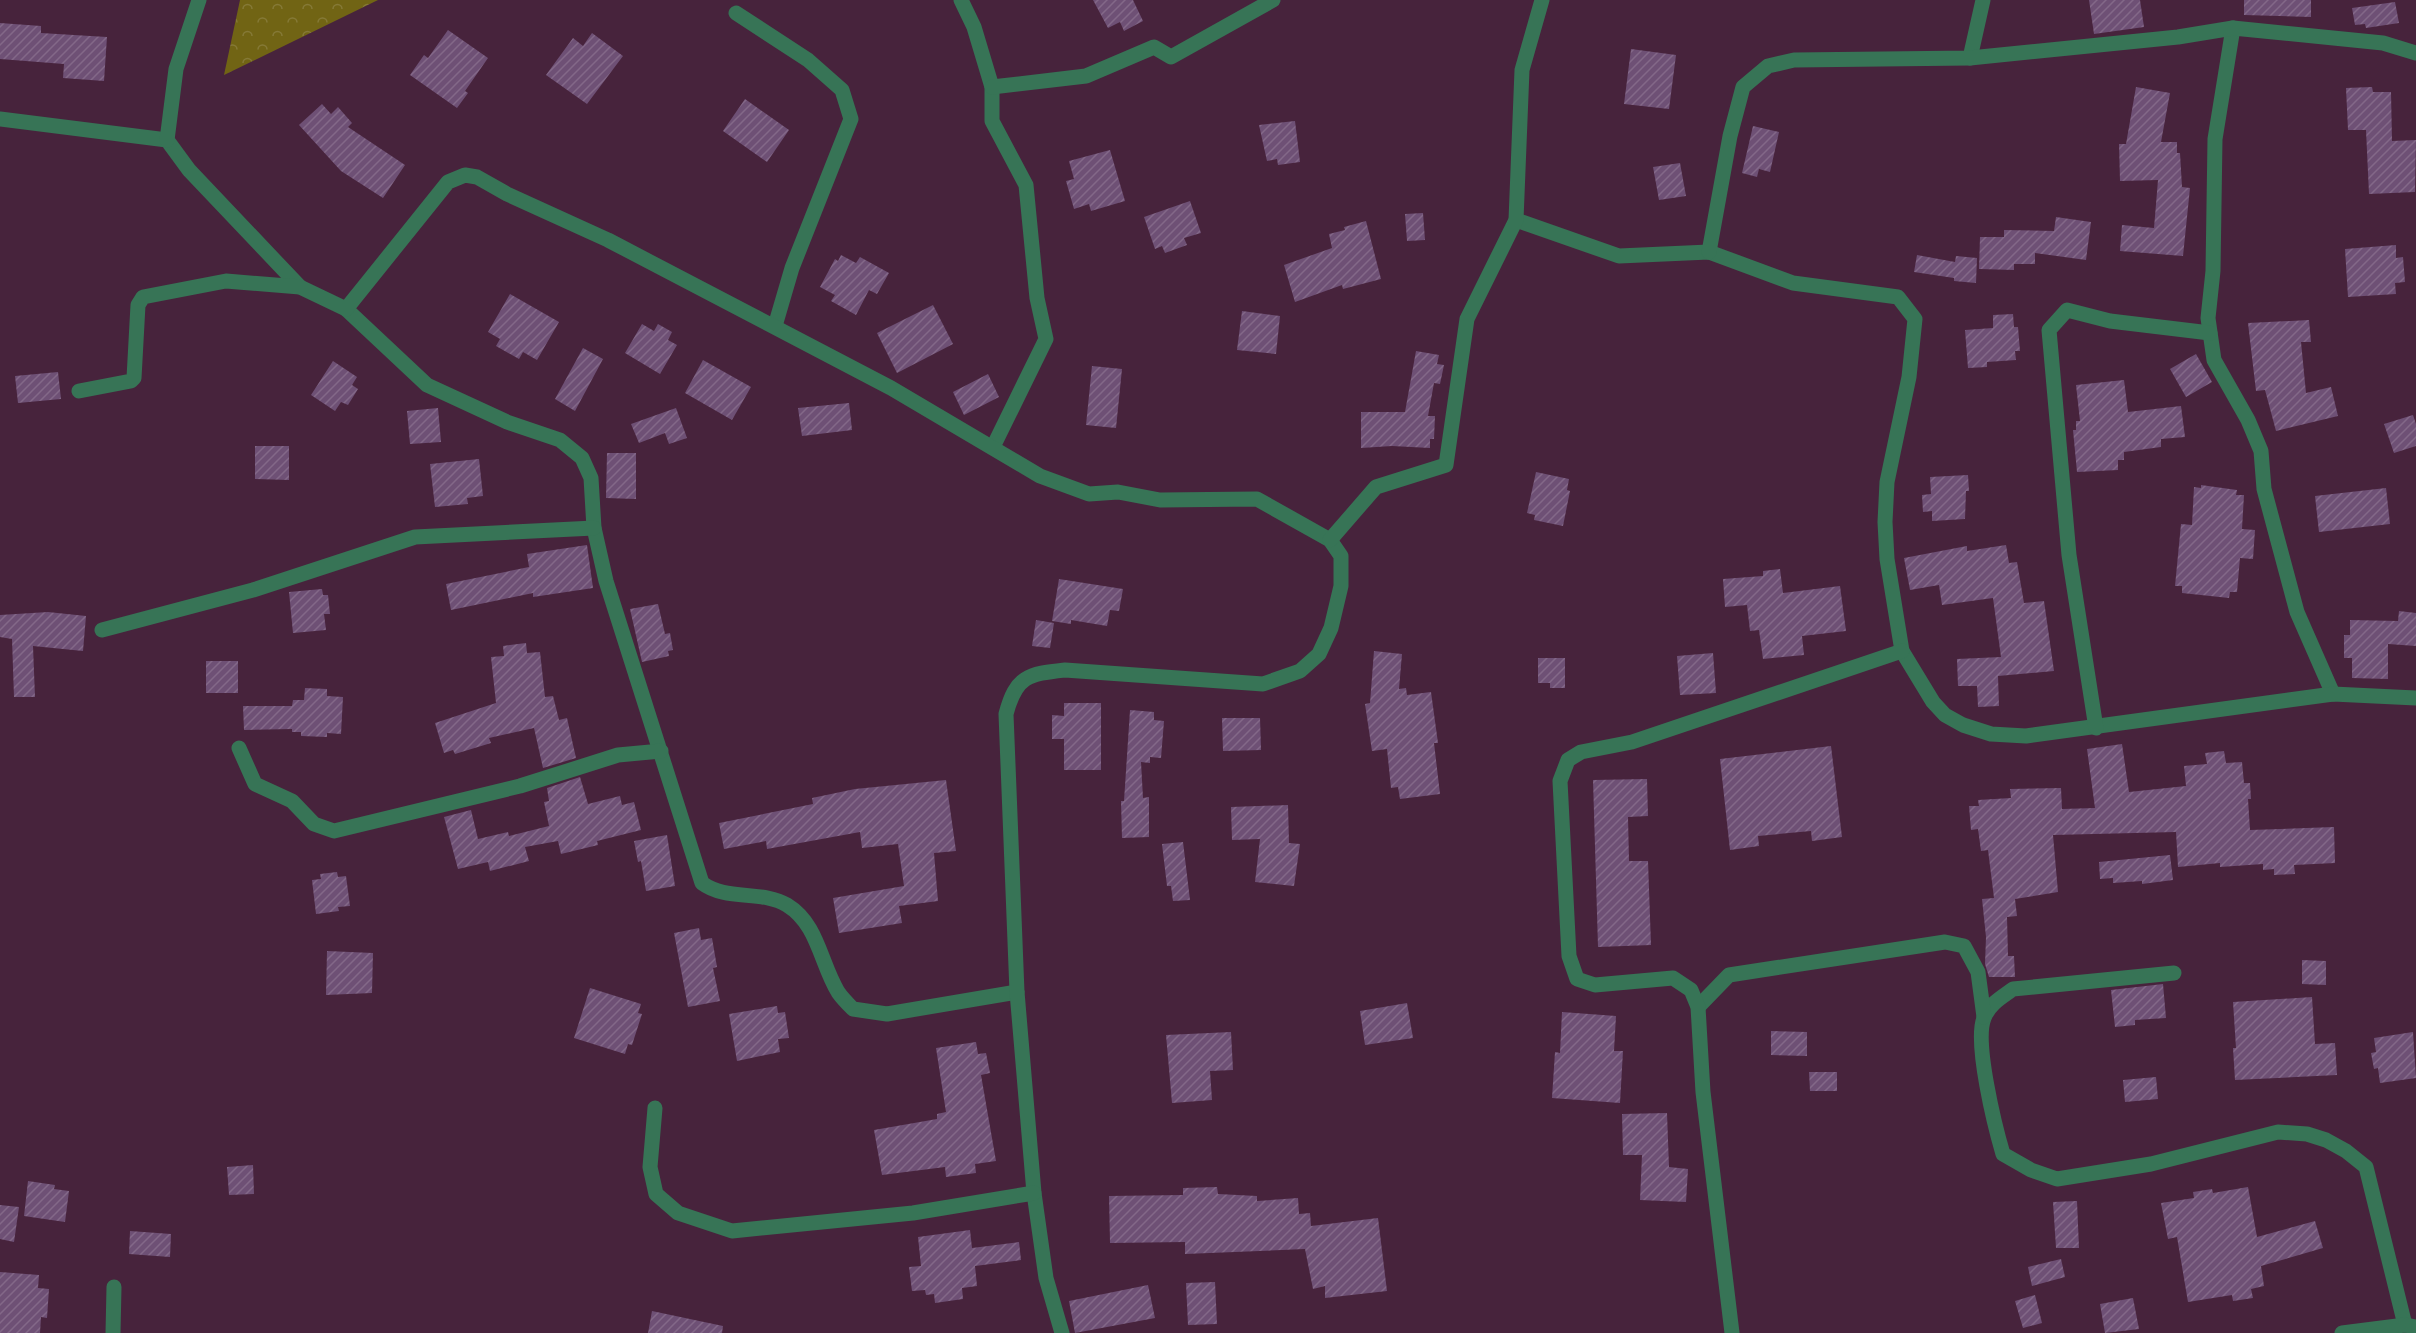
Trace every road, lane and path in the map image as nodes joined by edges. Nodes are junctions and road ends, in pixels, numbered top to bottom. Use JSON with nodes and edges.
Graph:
{"nodes":[{"id":1,"x":199,"y":0,"type":"edge"},
{"id":2,"x":961,"y":0,"type":"edge"},
{"id":3,"x":1273,"y":0,"type":"edge"},
{"id":4,"x":1542,"y":0,"type":"edge"},
{"id":5,"x":1983,"y":0,"type":"edge"},
{"id":6,"x":736,"y":13,"type":"dead end"},
{"id":7,"x":2232,"y":28,"type":"junction"},
{"id":8,"x":2416,"y":53,"type":"edge"},
{"id":9,"x":1970,"y":58,"type":"junction"},
{"id":10,"x":992,"y":87,"type":"junction"},
{"id":11,"x":0,"y":119,"type":"edge"},
{"id":12,"x":167,"y":140,"type":"junction"},
{"id":13,"x":1516,"y":220,"type":"junction"},
{"id":14,"x":1709,"y":252,"type":"junction"},
{"id":15,"x":300,"y":287,"type":"junction"},
{"id":16,"x":346,"y":309,"type":"junction"},
{"id":17,"x":774,"y":326,"type":"junction"},
{"id":18,"x":2210,"y":333,"type":"junction"},
{"id":19,"x":79,"y":391,"type":"dead end"},
{"id":20,"x":993,"y":447,"type":"junction"},
{"id":21,"x":594,"y":528,"type":"junction"},
{"id":22,"x":1330,"y":540,"type":"junction"},
{"id":23,"x":102,"y":630,"type":"dead end"},
{"id":24,"x":1902,"y":651,"type":"junction"},
{"id":25,"x":2332,"y":694,"type":"junction"},
{"id":26,"x":2416,"y":698,"type":"edge"},
{"id":27,"x":2096,"y":728,"type":"junction"},
{"id":28,"x":239,"y":748,"type":"dead end"},
{"id":29,"x":661,"y":751,"type":"junction"},
{"id":30,"x":2174,"y":973,"type":"dead end"},
{"id":31,"x":1017,"y":992,"type":"junction"},
{"id":32,"x":1698,"y":1007,"type":"junction"},
{"id":33,"x":1984,"y":1017,"type":"junction"},
{"id":34,"x":655,"y":1108,"type":"dead end"},
{"id":35,"x":1034,"y":1193,"type":"junction"},
{"id":36,"x":114,"y":1287,"type":"dead end"},
{"id":37,"x":2411,"y":1326,"type":"edge"},
{"id":38,"x":113,"y":1333,"type":"edge"},
{"id":39,"x":1062,"y":1333,"type":"edge"},
{"id":40,"x":1732,"y":1333,"type":"edge"},
{"id":41,"x":2342,"y":1333,"type":"edge"}],
"edges":[{"from":1,"to":12,"type":"street"},
{"from":2,"to":10,"type":"street"},
{"from":3,"to":10,"type":"street"},
{"from":4,"to":13,"type":"street"},
{"from":5,"to":9,"type":"street"},
{"from":6,"to":17,"type":"street"},
{"from":7,"to":8,"type":"street"},
{"from":7,"to":9,"type":"street"},
{"from":7,"to":18,"type":"street"},
{"from":9,"to":14,"type":"street"},
{"from":10,"to":20,"type":"street"},
{"from":11,"to":12,"type":"street"},
{"from":12,"to":15,"type":"street"},
{"from":13,"to":14,"type":"street"},
{"from":13,"to":22,"type":"street"},
{"from":14,"to":24,"type":"street"},
{"from":15,"to":16,"type":"street"},
{"from":15,"to":19,"type":"street"},
{"from":16,"to":17,"type":"street"},
{"from":16,"to":21,"type":"street"},
{"from":17,"to":20,"type":"street"},
{"from":18,"to":25,"type":"street"},
{"from":18,"to":27,"type":"street"},
{"from":20,"to":22,"type":"street"},
{"from":21,"to":23,"type":"street"},
{"from":21,"to":29,"type":"street"},
{"from":22,"to":31,"type":"street"},
{"from":24,"to":27,"type":"street"},
{"from":24,"to":32,"type":"street"},
{"from":25,"to":26,"type":"street"},
{"from":25,"to":27,"type":"street"},
{"from":28,"to":29,"type":"street"},
{"from":29,"to":31,"type":"street"},
{"from":30,"to":33,"type":"street"},
{"from":31,"to":35,"type":"street"},
{"from":32,"to":33,"type":"street"},
{"from":32,"to":40,"type":"street"},
{"from":33,"to":37,"type":"street"},
{"from":34,"to":35,"type":"street"},
{"from":35,"to":39,"type":"street"},
{"from":36,"to":38,"type":"street"},
{"from":37,"to":41,"type":"street"}]}
